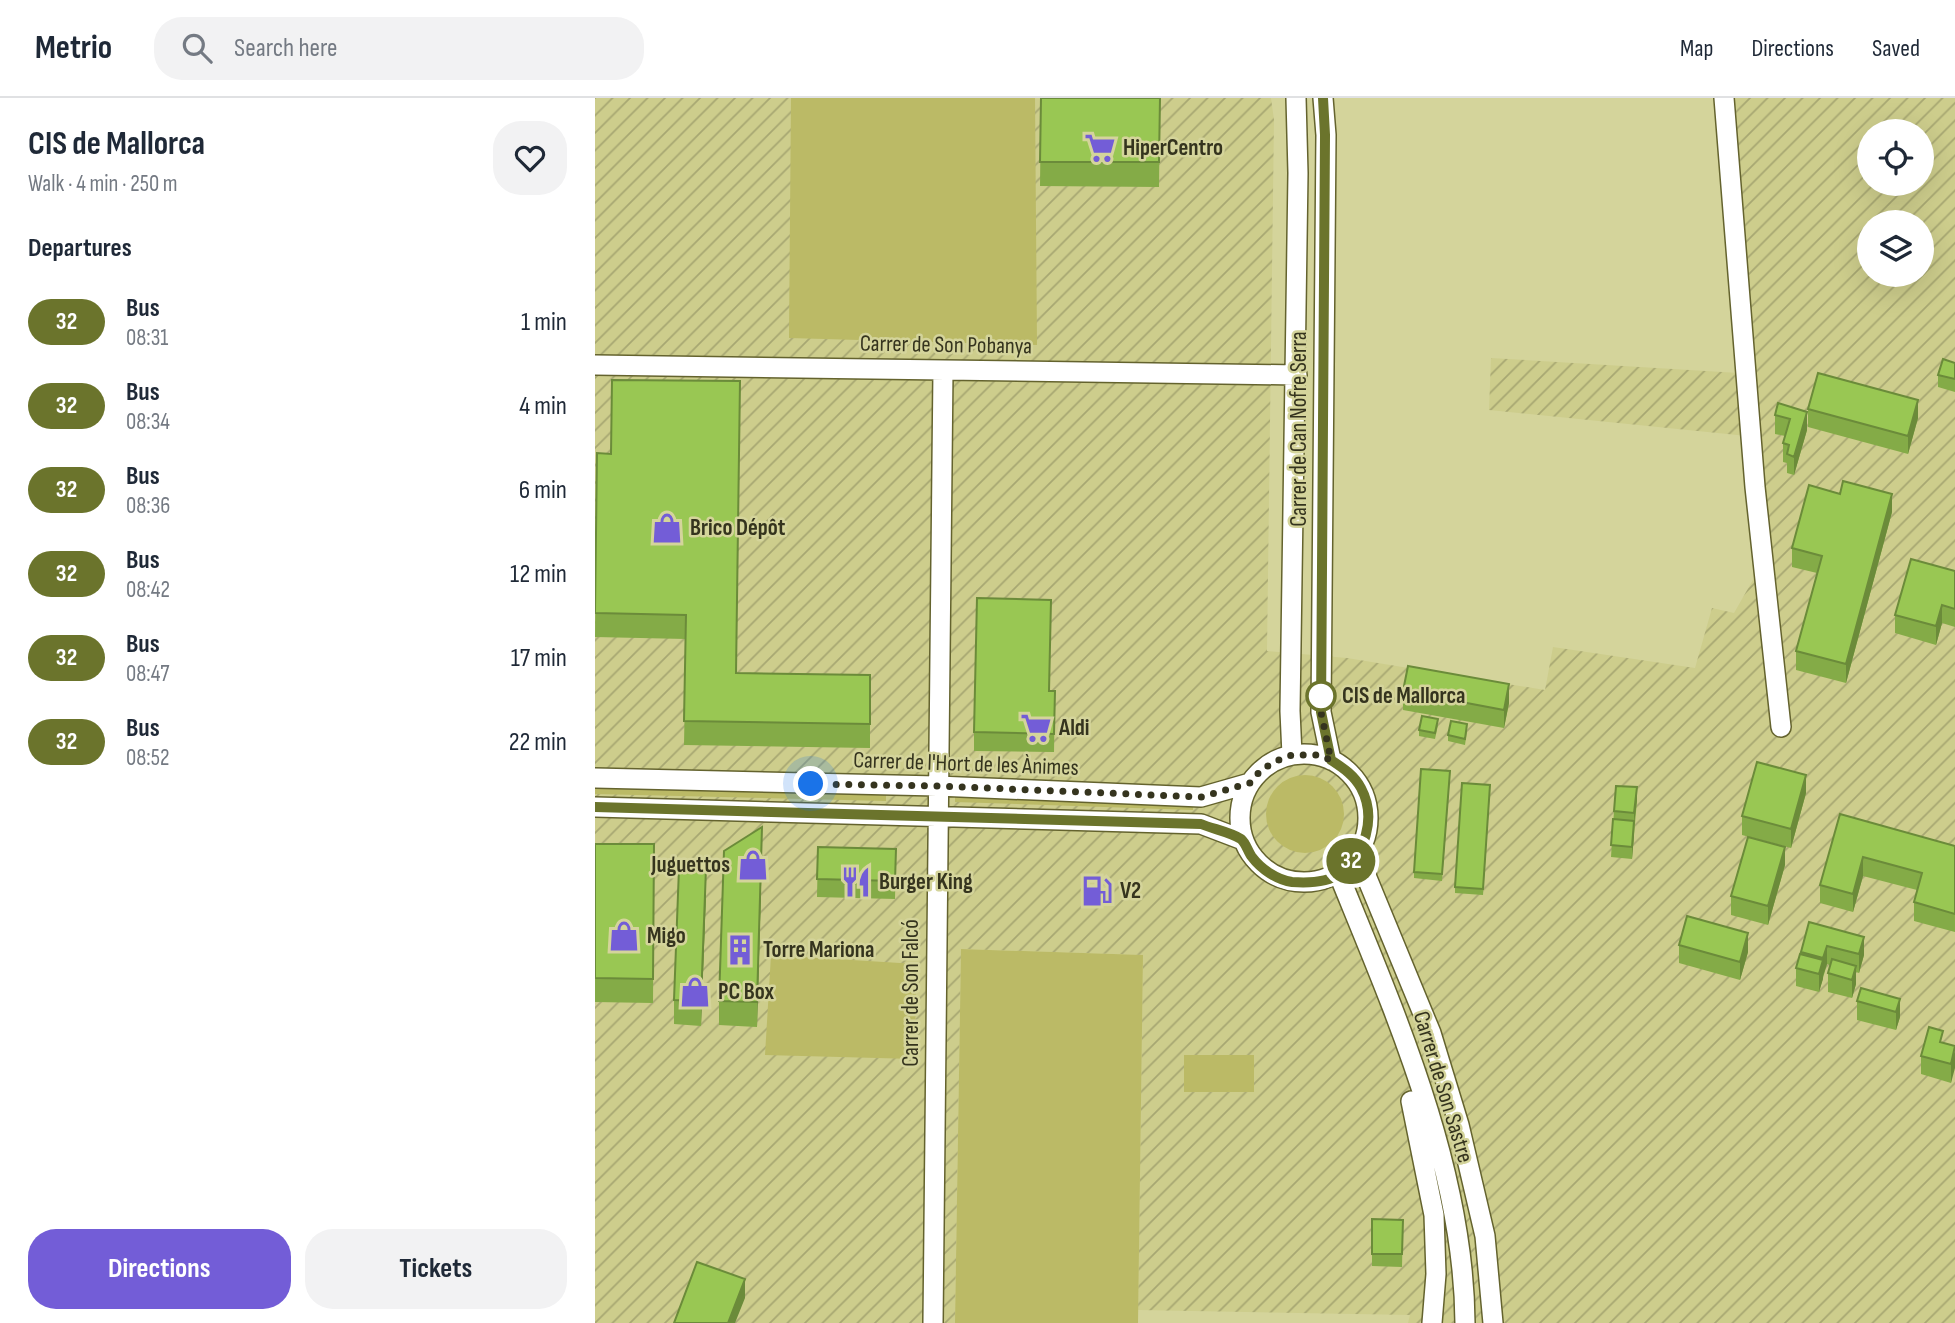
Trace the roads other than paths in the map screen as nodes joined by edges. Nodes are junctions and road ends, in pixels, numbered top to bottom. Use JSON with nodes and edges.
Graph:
{"nodes":[{"id":1,"x":1296,"y":98,"type":"edge"},
{"id":2,"x":1323,"y":98,"type":"edge"},
{"id":3,"x":1724,"y":98,"type":"edge"},
{"id":4,"x":595,"y":365,"type":"edge"},
{"id":5,"x":943,"y":370,"type":"junction"},
{"id":6,"x":1297,"y":375,"type":"junction"},
{"id":7,"x":1781,"y":727,"type":"dead end"},
{"id":8,"x":1292,"y":755,"type":"junction"},
{"id":9,"x":1331,"y":760,"type":"junction"},
{"id":10,"x":595,"y":778,"type":"edge"},
{"id":11,"x":1250,"y":783,"type":"junction"},
{"id":12,"x":937,"y":786,"type":"junction"},
{"id":13,"x":595,"y":807,"type":"edge"},
{"id":14,"x":937,"y":816,"type":"junction"},
{"id":15,"x":1243,"y":840,"type":"junction"},
{"id":16,"x":1361,"y":850,"type":"junction"},
{"id":17,"x":1339,"y":874,"type":"junction"},
{"id":18,"x":1391,"y":1004,"type":"junction"},
{"id":19,"x":933,"y":1323,"type":"edge"},
{"id":20,"x":1432,"y":1323,"type":"edge"},
{"id":21,"x":1465,"y":1323,"type":"edge"},
{"id":22,"x":1493,"y":1323,"type":"edge"}],
"edges":[{"from":1,"to":6,"type":"street","name":"Carrer de Can Nofre Serra"},
{"from":2,"to":9,"type":"street","name":"Carrer de Can Nofre Serra"},
{"from":3,"to":7,"type":"street"},
{"from":4,"to":5,"type":"street","name":"Carrer de Son Pobanya"},
{"from":5,"to":6,"type":"street","name":"Carrer de Son Pobanya"},
{"from":5,"to":12,"type":"street","name":"Carrer de Son Falcó"},
{"from":6,"to":8,"type":"street","name":"Carrer de Can Nofre Serra"},
{"from":8,"to":9,"type":"street"},
{"from":8,"to":11,"type":"street"},
{"from":9,"to":16,"type":"street"},
{"from":10,"to":12,"type":"street","name":"Carrer de l'Hort de les Ànimes"},
{"from":11,"to":12,"type":"street","name":"Carrer de l'Hort de les Ànimes"},
{"from":11,"to":15,"type":"street"},
{"from":12,"to":14,"type":"street","name":"Carrer de Son Falcó"},
{"from":13,"to":14,"type":"street"},
{"from":14,"to":15,"type":"street"},
{"from":14,"to":19,"type":"street","name":"Carrer de Son Falcó"},
{"from":15,"to":17,"type":"street"},
{"from":16,"to":17,"type":"street"},
{"from":16,"to":22,"type":"street"},
{"from":17,"to":18,"type":"street","name":"Carrer de Son Sastre"},
{"from":18,"to":20,"type":"street"},
{"from":18,"to":21,"type":"street","name":"Carrer de Son Sastre"}]}
